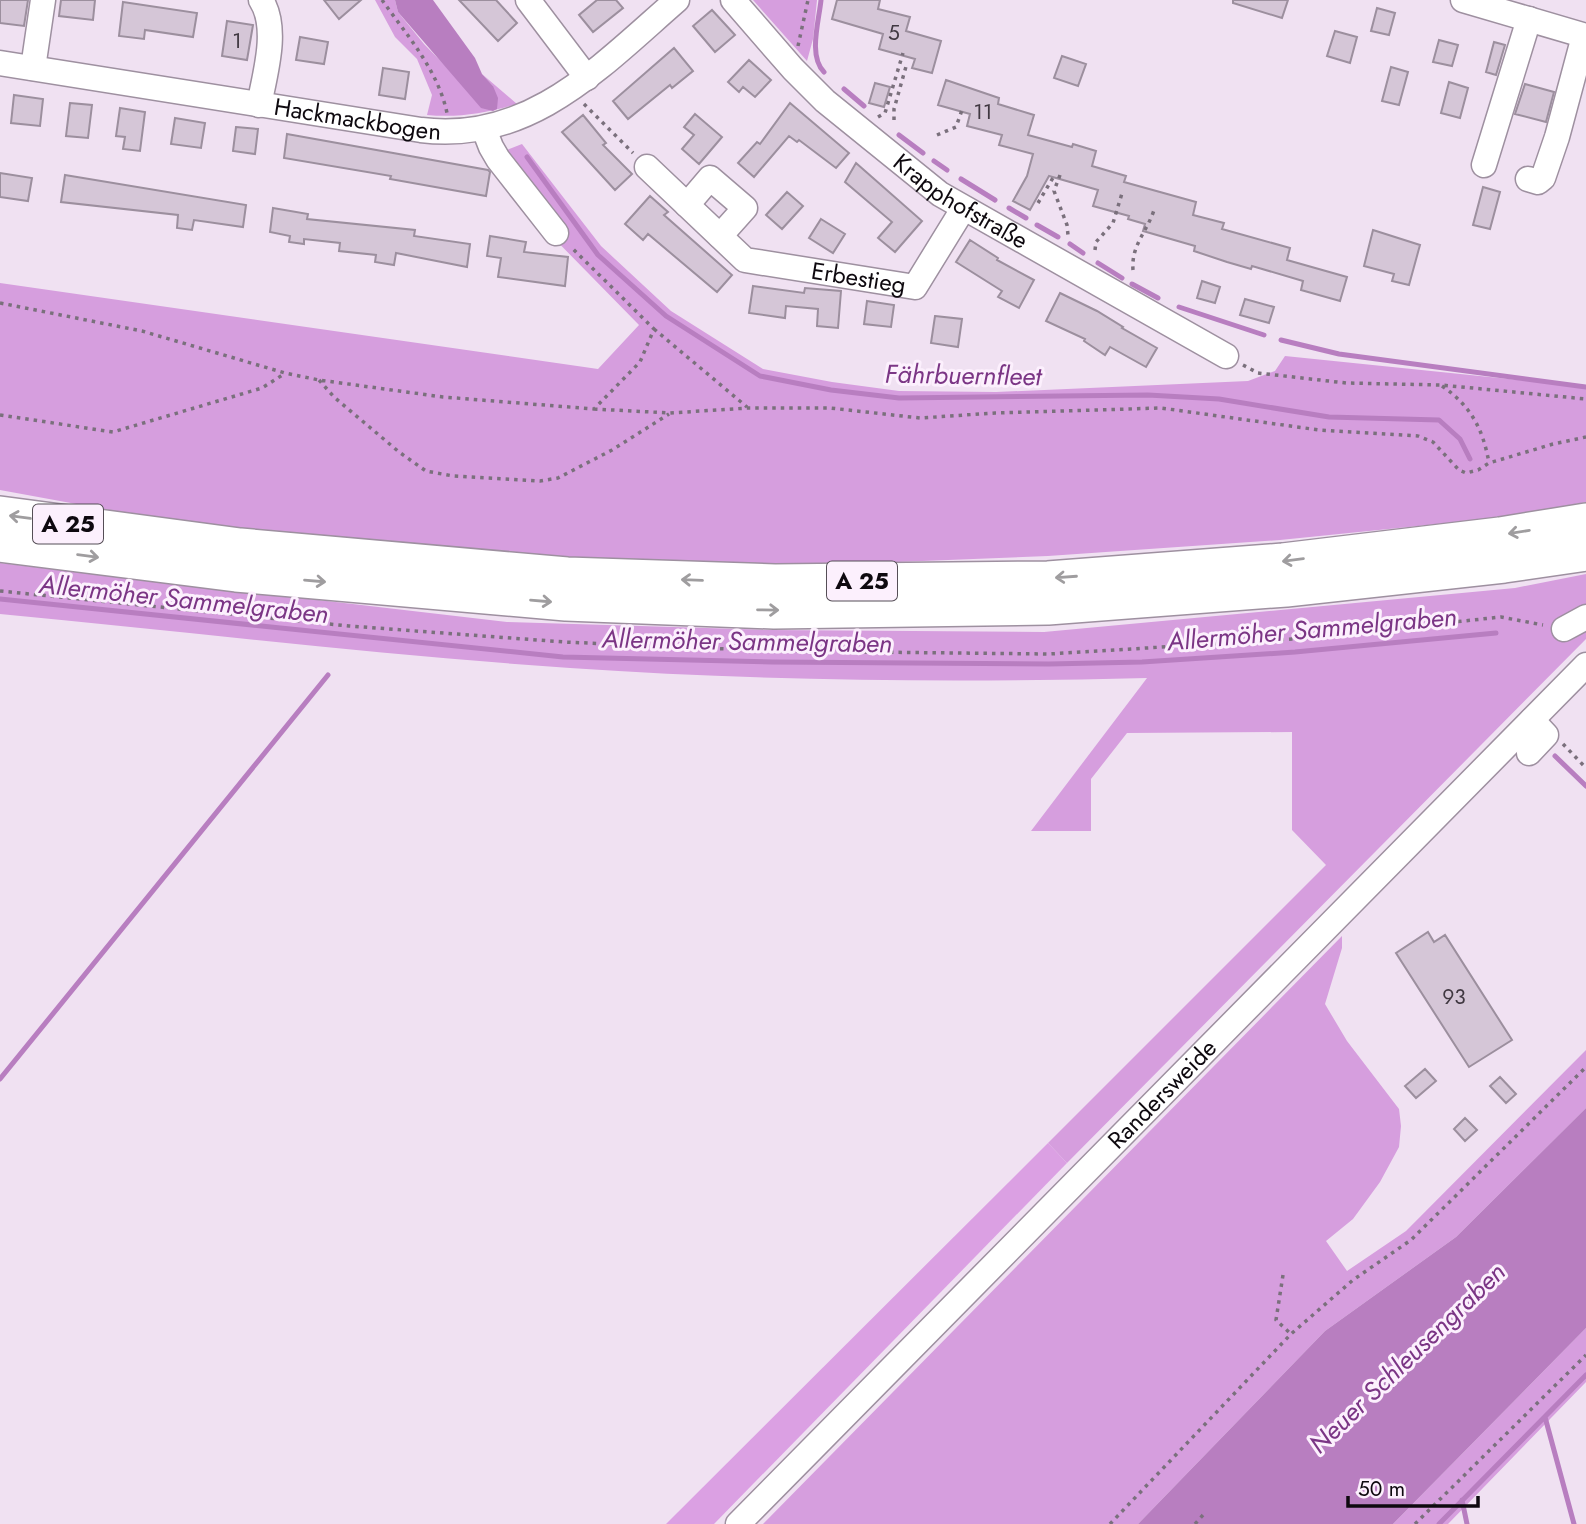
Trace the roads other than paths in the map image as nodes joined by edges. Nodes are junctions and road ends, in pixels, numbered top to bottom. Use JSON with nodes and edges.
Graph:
{"nodes":[{"id":1,"x":43,"y":0,"type":"edge"},
{"id":2,"x":261,"y":0,"type":"edge"},
{"id":3,"x":528,"y":0,"type":"edge"},
{"id":4,"x":677,"y":0,"type":"edge"},
{"id":5,"x":733,"y":0,"type":"edge"},
{"id":6,"x":1463,"y":0,"type":"edge"},
{"id":7,"x":1529,"y":19,"type":"junction"},
{"id":8,"x":1585,"y":36,"type":"edge"},
{"id":9,"x":0,"y":63,"type":"edge"},
{"id":10,"x":33,"y":68,"type":"junction"},
{"id":11,"x":579,"y":84,"type":"junction"},
{"id":12,"x":259,"y":105,"type":"junction"},
{"id":13,"x":484,"y":129,"type":"junction"},
{"id":14,"x":1484,"y":165,"type":"dead end"},
{"id":15,"x":647,"y":167,"type":"road end"},
{"id":16,"x":1528,"y":179,"type":"dead end"},
{"id":17,"x":687,"y":205,"type":"junction"},
{"id":18,"x":963,"y":209,"type":"junction"},
{"id":19,"x":556,"y":233,"type":"road end"},
{"id":20,"x":720,"y":236,"type":"junction"},
{"id":21,"x":1226,"y":356,"type":"road end"},
{"id":22,"x":0,"y":514,"type":"edge"},
{"id":23,"x":1586,"y":521,"type":"edge"},
{"id":24,"x":0,"y":544,"type":"edge"},
{"id":25,"x":1586,"y":553,"type":"edge"},
{"id":26,"x":1586,"y":617,"type":"edge"},
{"id":27,"x":1564,"y":629,"type":"dead end"},
{"id":28,"x":1586,"y":665,"type":"edge"},
{"id":29,"x":1539,"y":727,"type":"junction"},
{"id":30,"x":1529,"y":753,"type":"dead end"},
{"id":31,"x":738,"y":1524,"type":"edge"}],
"edges":[{"from":1,"to":10,"type":"street"},
{"from":2,"to":12,"type":"street"},
{"from":3,"to":11,"type":"street"},
{"from":4,"to":11,"type":"street","name":"Hackmackbogen"},
{"from":5,"to":18,"type":"street","name":"Krapphofstraße"},
{"from":6,"to":7,"type":"street"},
{"from":7,"to":8,"type":"street"},
{"from":7,"to":14,"type":"street"},
{"from":8,"to":16,"type":"street"},
{"from":9,"to":10,"type":"street","name":"Hackmackbogen"},
{"from":10,"to":12,"type":"street","name":"Hackmackbogen"},
{"from":11,"to":13,"type":"street","name":"Hackmackbogen"},
{"from":12,"to":13,"type":"street","name":"Hackmackbogen"},
{"from":13,"to":19,"type":"street"},
{"from":15,"to":17,"type":"street","name":"Erbestieg"},
{"from":17,"to":20,"type":"street","name":"Erbestieg"},
{"from":17,"to":20,"type":"street"},
{"from":18,"to":20,"type":"street","name":"Erbestieg"},
{"from":18,"to":21,"type":"street","name":"Krapphofstraße"},
{"from":23,"to":22,"type":"highway","number":"A 25","one_way":true},
{"from":24,"to":25,"type":"highway","number":"A 25","one_way":true},
{"from":26,"to":27,"type":"street"},
{"from":28,"to":29,"type":"street","name":"Randersweide"},
{"from":29,"to":30,"type":"street"},
{"from":29,"to":31,"type":"street","name":"Randersweide"}]}
